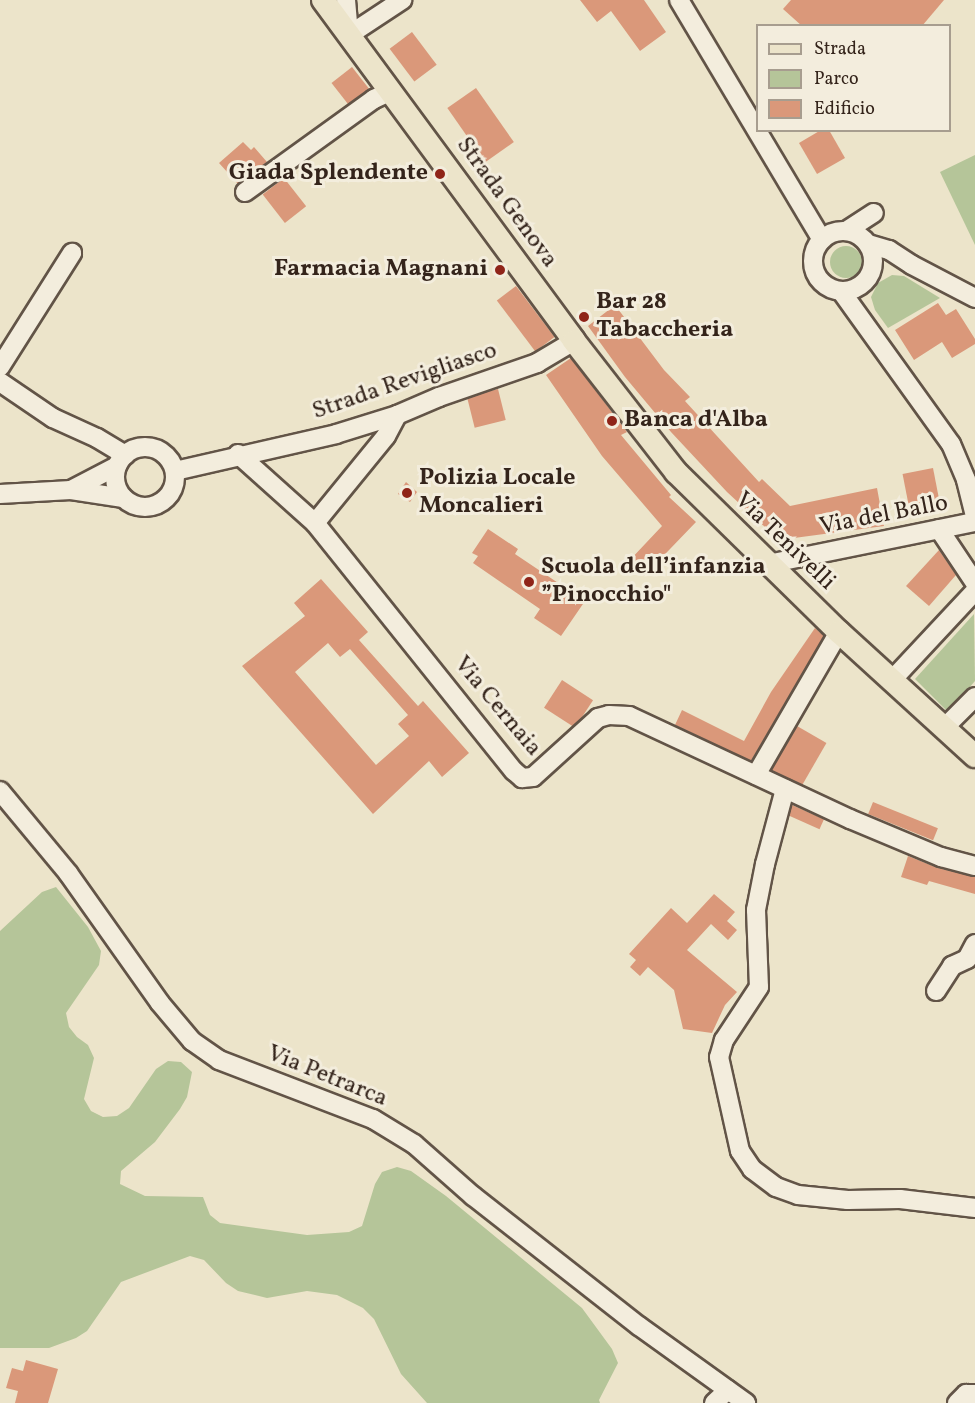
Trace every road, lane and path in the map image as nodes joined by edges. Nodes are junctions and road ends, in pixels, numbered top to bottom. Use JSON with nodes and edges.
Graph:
{"nodes":[{"id":1,"x":323,"y":0,"type":"edge"},
{"id":2,"x":346,"y":0,"type":"edge"},
{"id":3,"x":402,"y":0,"type":"edge"},
{"id":4,"x":679,"y":0,"type":"edge"},
{"id":5,"x":349,"y":35,"type":"junction"},
{"id":6,"x":391,"y":91,"type":"junction"},
{"id":7,"x":756,"y":129,"type":"edge"},
{"id":8,"x":758,"y":132,"type":"edge"},
{"id":9,"x":245,"y":192,"type":"dead end"},
{"id":10,"x":846,"y":231,"type":"junction"},
{"id":11,"x":822,"y":240,"type":"junction"},
{"id":12,"x":866,"y":242,"type":"junction"},
{"id":13,"x":72,"y":253,"type":"dead end"},
{"id":14,"x":912,"y":266,"type":"junction"},
{"id":15,"x":873,"y":268,"type":"junction"},
{"id":16,"x":862,"y":285,"type":"junction"},
{"id":17,"x":841,"y":291,"type":"junction"},
{"id":18,"x":975,"y":298,"type":"edge"},
{"id":19,"x":863,"y":319,"type":"junction"},
{"id":20,"x":576,"y":344,"type":"junction"},
{"id":21,"x":0,"y":367,"type":"edge"},
{"id":22,"x":0,"y":382,"type":"edge"},
{"id":23,"x":397,"y":415,"type":"junction"},
{"id":24,"x":238,"y":454,"type":"junction"},
{"id":25,"x":121,"y":461,"type":"junction"},
{"id":26,"x":175,"y":471,"type":"junction"},
{"id":27,"x":71,"y":490,"type":"junction"},
{"id":28,"x":0,"y":494,"type":"edge"},
{"id":29,"x":123,"y":498,"type":"junction"},
{"id":30,"x":975,"y":517,"type":"edge"},
{"id":31,"x":975,"y":522,"type":"edge"},
{"id":32,"x":315,"y":523,"type":"junction"},
{"id":33,"x":939,"y":530,"type":"junction"},
{"id":34,"x":768,"y":564,"type":"junction"},
{"id":35,"x":975,"y":583,"type":"edge"},
{"id":36,"x":975,"y":591,"type":"edge"},
{"id":37,"x":839,"y":632,"type":"junction"},
{"id":38,"x":892,"y":680,"type":"junction"},
{"id":39,"x":975,"y":697,"type":"edge"},
{"id":40,"x":944,"y":728,"type":"junction"},
{"id":41,"x":975,"y":756,"type":"edge"},
{"id":42,"x":756,"y":775,"type":"junction"},
{"id":43,"x":785,"y":789,"type":"junction"},
{"id":44,"x":0,"y":791,"type":"edge"},
{"id":45,"x":975,"y":866,"type":"edge"},
{"id":46,"x":975,"y":944,"type":"edge"},
{"id":47,"x":936,"y":992,"type":"dead end"},
{"id":48,"x":975,"y":1208,"type":"edge"},
{"id":49,"x":728,"y":1390,"type":"junction"},
{"id":50,"x":975,"y":1394,"type":"edge"},
{"id":51,"x":714,"y":1403,"type":"edge"},
{"id":52,"x":746,"y":1403,"type":"edge"},
{"id":53,"x":957,"y":1403,"type":"edge"}],
"edges":[{"from":1,"to":5,"type":"main road","name":"Strada Genova"},
{"from":2,"to":5,"type":"street"},
{"from":3,"to":5,"type":"street"},
{"from":4,"to":7,"type":"street"},
{"from":5,"to":6,"type":"main road","name":"Strada Genova"},
{"from":6,"to":9,"type":"street"},
{"from":6,"to":20,"type":"main road","name":"Strada Genova"},
{"from":8,"to":11,"type":"street"},
{"from":10,"to":11,"type":"street"},
{"from":10,"to":12,"type":"street"},
{"from":10,"to":12,"type":"street"},
{"from":11,"to":17,"type":"street"},
{"from":12,"to":14,"type":"street"},
{"from":12,"to":15,"type":"street"},
{"from":13,"to":21,"type":"street"},
{"from":14,"to":15,"type":"street"},
{"from":14,"to":18,"type":"street"},
{"from":15,"to":16,"type":"street"},
{"from":16,"to":17,"type":"street"},
{"from":16,"to":19,"type":"street"},
{"from":17,"to":19,"type":"street"},
{"from":19,"to":30,"type":"street"},
{"from":20,"to":23,"type":"street","name":"Strada Revigliasco"},
{"from":20,"to":34,"type":"main road","name":"Via Tenivelli"},
{"from":22,"to":25,"type":"street"},
{"from":23,"to":24,"type":"street","name":"Strada Revigliasco"},
{"from":23,"to":32,"type":"street"},
{"from":24,"to":26,"type":"street","name":"Strada Revigliasco"},
{"from":24,"to":32,"type":"street","name":"Via Cernaia"},
{"from":25,"to":26,"type":"street"},
{"from":25,"to":27,"type":"street"},
{"from":25,"to":29,"type":"street"},
{"from":26,"to":29,"type":"street"},
{"from":27,"to":28,"type":"street"},
{"from":27,"to":29,"type":"street"},
{"from":31,"to":33,"type":"street","name":"Via del Ballo"},
{"from":32,"to":42,"type":"street","name":"Via Cernaia"},
{"from":33,"to":34,"type":"street","name":"Via del Ballo"},
{"from":33,"to":35,"type":"street"},
{"from":34,"to":37,"type":"main road","name":"Via Tenivelli"},
{"from":36,"to":38,"type":"street"},
{"from":37,"to":38,"type":"main road","name":"Via Tenivelli"},
{"from":37,"to":42,"type":"street"},
{"from":38,"to":40,"type":"main road","name":"Via Tenivelli"},
{"from":39,"to":40,"type":"street"},
{"from":40,"to":41,"type":"main road","name":"Via Tenivelli"},
{"from":42,"to":43,"type":"street","name":"Via Cernaia"},
{"from":43,"to":45,"type":"street","name":"Via Cernaia"},
{"from":43,"to":48,"type":"street"},
{"from":44,"to":49,"type":"street","name":"Via Petrarca"},
{"from":46,"to":47,"type":"street"},
{"from":49,"to":51,"type":"street"},
{"from":49,"to":52,"type":"street","name":"Via Petrarca"},
{"from":50,"to":53,"type":"street"}]}
